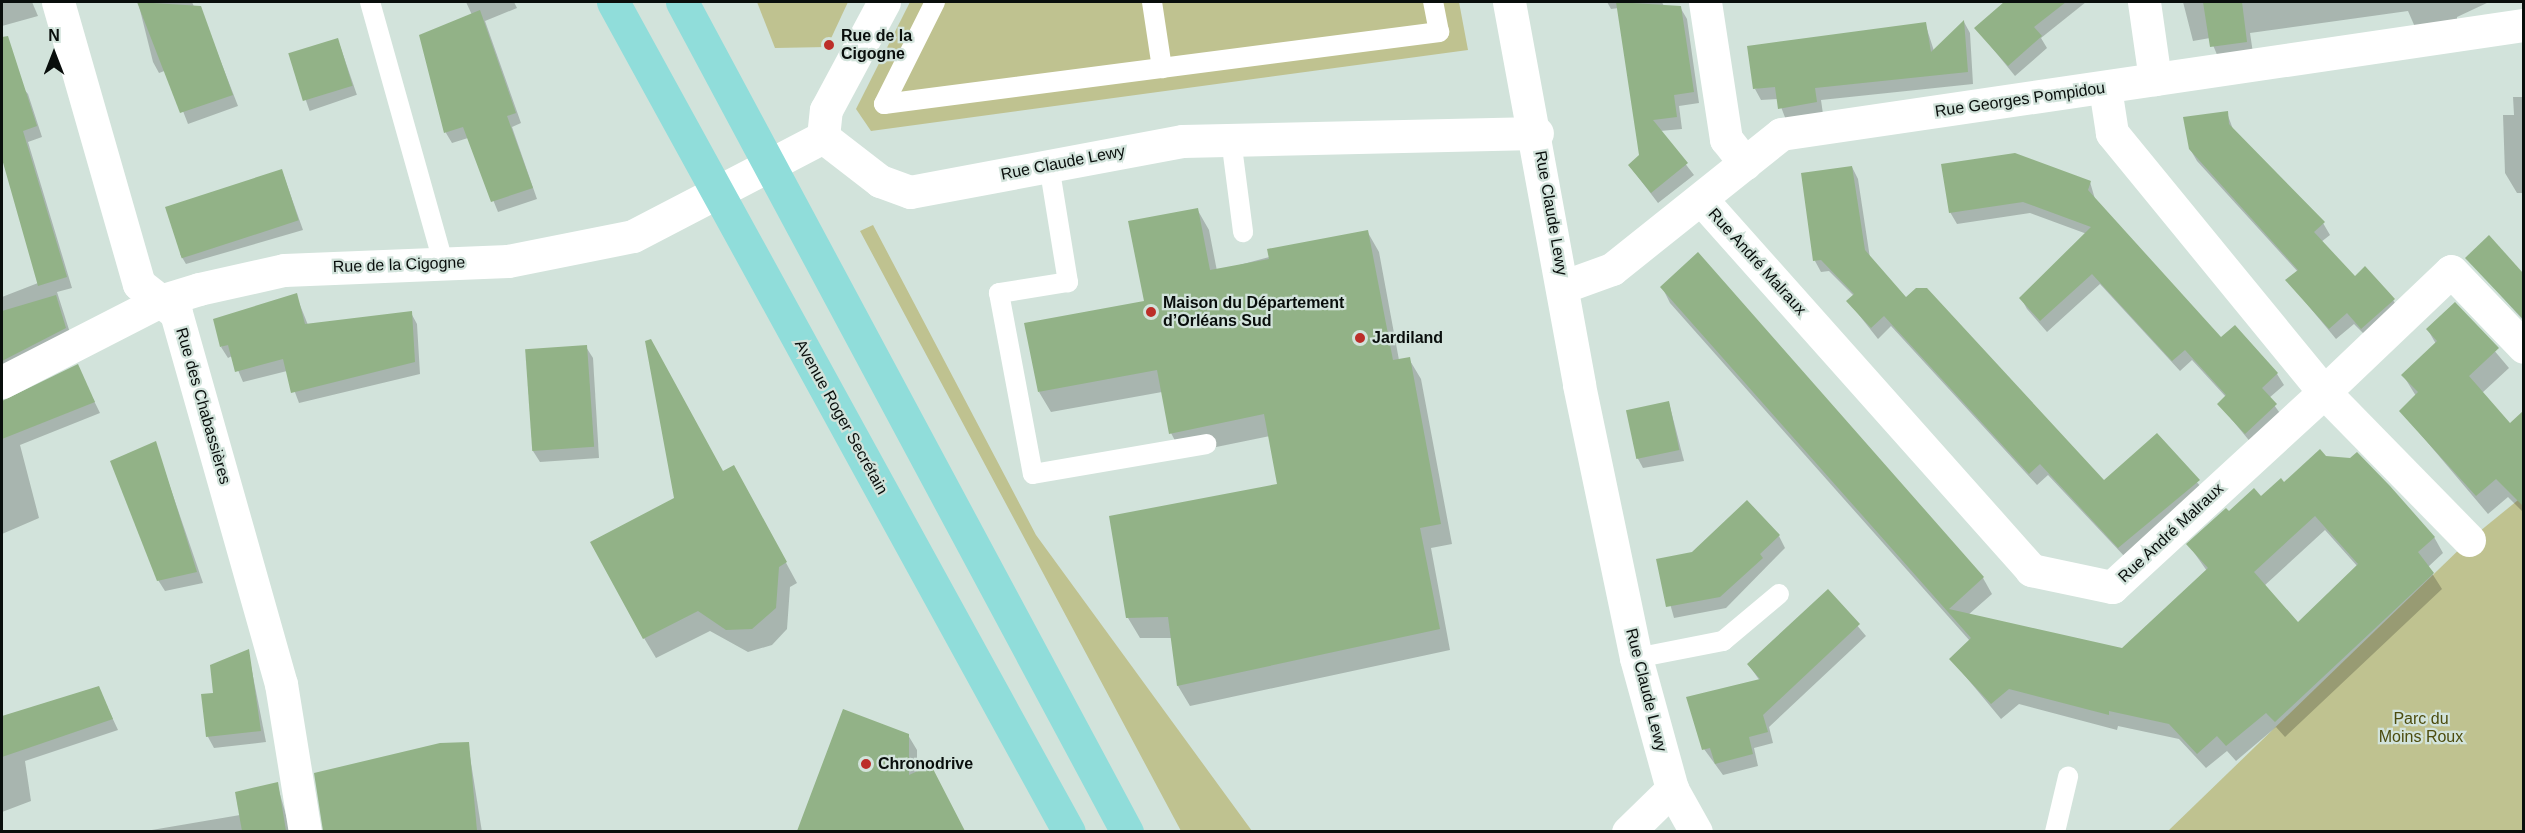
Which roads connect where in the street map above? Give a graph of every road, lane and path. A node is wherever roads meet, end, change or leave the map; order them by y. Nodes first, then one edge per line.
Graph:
1 (58, 2) edge
2 (370, 2) edge
3 (613, 2) edge
4 (682, 2) edge
5 (884, 2) edge
6 (935, 2) edge
7 (1152, 2) edge
8 (1433, 2) edge
9 (1509, 2) edge
10 (1705, 2) edge
11 (2144, 2) edge
12 (2523, 25) edge
13 (1162, 68) junction
14 (2155, 79) junction
15 (2105, 88) junction
16 (1537, 133) junction
17 (823, 137) junction
18 (1231, 140) junction
19 (1745, 163) junction
20 (768, 165) junction
21 (1049, 165) junction
22 (717, 191) junction
23 (1701, 199) junction
24 (1243, 232) dead end
25 (444, 262) junction
26 (1565, 286) junction
27 (160, 301) junction
28 (2523, 346) edge
29 (2, 382) edge
30 (2324, 392) junction
31 (1206, 444) dead end
32 (2469, 540) dead end
33 (1779, 594) dead end
34 (1636, 658) junction
35 (2068, 777) dead end
36 (1672, 789) junction
37 (305, 831) edge
38 (1069, 831) edge
39 (1127, 831) edge
40 (1628, 831) edge
41 (1696, 831) edge
42 (2055, 831) edge

1 - 27 street, Rue des Chabassières
2 - 25 lane
3 - 22 main road, Avenue Roger Secrétain
4 - 20 main road
5 - 17 street
6 - 13 lane
7 - 13 lane
8 - 13 lane
9 - 16 street
10 - 19 street
11 - 14 street
12 - 14 street, Rue Georges Pompidou
14 - 15 street, Rue Georges Pompidou
15 - 19 street, Rue Georges Pompidou
15 - 30 street
16 - 18 street, Rue Claude Lewy
16 - 26 street, Rue Claude Lewy
17 - 20 street, Rue de la Cigogne
17 - 21 street, Rue Claude Lewy
18 - 21 street, Rue Claude Lewy
18 - 24 lane
19 - 23 street, Rue Georges Pompidou
20 - 22 street, Rue de la Cigogne
20 - 39 main road
21 - 31 lane
22 - 25 street, Rue de la Cigogne
22 - 38 main road, Avenue Roger Secrétain
23 - 26 street, Rue Georges Pompidou
23 - 30 street, Rue André Malraux
25 - 27 street, Rue de la Cigogne
26 - 34 street, Rue Claude Lewy
27 - 29 street, Rue de la Cigogne
27 - 37 street, Rue des Chabassières
28 - 30 street
30 - 32 street
33 - 34 lane
34 - 36 street, Rue Claude Lewy
35 - 42 lane
36 - 40 street
36 - 41 street, Rue Claude Lewy

